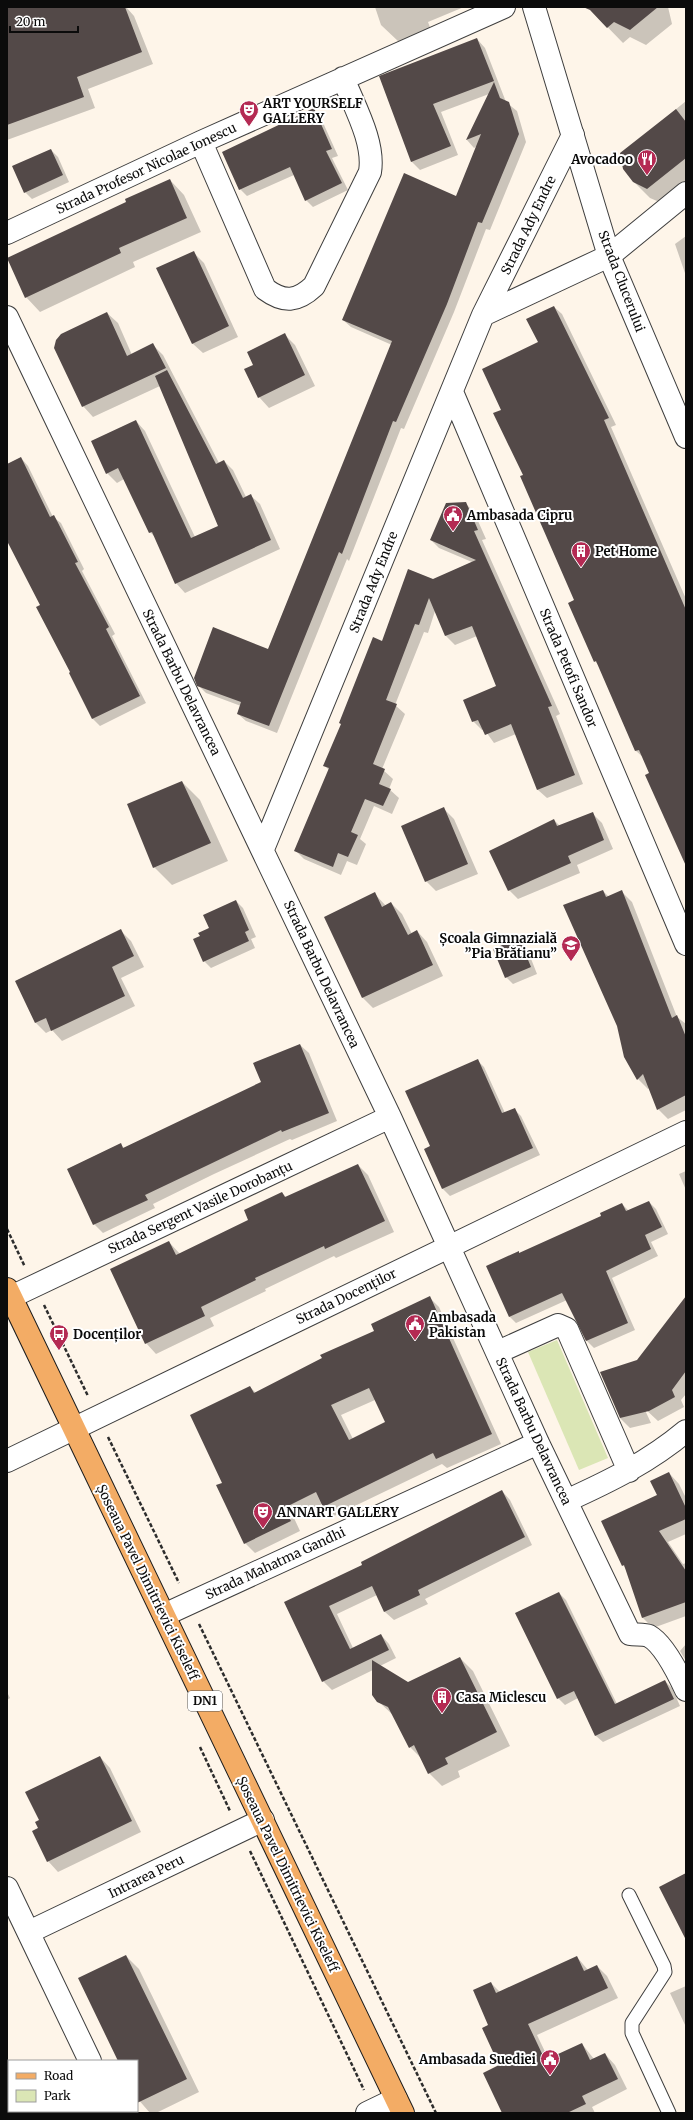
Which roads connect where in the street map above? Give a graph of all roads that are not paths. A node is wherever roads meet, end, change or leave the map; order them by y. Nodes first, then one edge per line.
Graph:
1 (504, 7) edge
2 (534, 7) edge
3 (343, 78) junction
4 (573, 135) junction
5 (201, 142) junction
6 (686, 192) edge
7 (7, 233) edge
8 (609, 256) junction
9 (484, 315) junction
10 (7, 317) edge
11 (452, 392) junction
12 (686, 437) edge
13 (263, 849) junction
14 (686, 944) edge
15 (390, 1117) junction
16 (686, 1132) edge
17 (449, 1246) junction
18 (9, 1293) edge
19 (498, 1352) junction
20 (74, 1428) junction
21 (686, 1431) edge
22 (538, 1443) junction
23 (7, 1460) edge
24 (629, 1471) junction
25 (566, 1501) junction
26 (164, 1614) junction
27 (686, 1690) edge
28 (263, 1820) junction
29 (7, 1888) edge
30 (629, 1895) dead end
31 (28, 1932) junction
32 (90, 2060) edge
33 (400, 2106) edge
34 (368, 2113) edge
35 (669, 2113) edge

1 - 3 street, Strada Profesor Nicolae Ionescu
2 - 4 street, Strada Clucerului
3 - 5 street, Strada Profesor Nicolae Ionescu
3 - 5 street
4 - 8 street, Strada Clucerului
4 - 9 street, Strada Ady Endre
5 - 7 street, Strada Profesor Nicolae Ionescu
6 - 8 street
8 - 9 street
8 - 12 street, Strada Clucerului
9 - 11 street, Strada Ady Endre
10 - 13 street, Strada Barbu Delavrancea
11 - 13 street, Strada Ady Endre
11 - 14 street, Strada Petofi Sandor
13 - 15 street, Strada Barbu Delavrancea
15 - 17 street, Strada Barbu Delavrancea
15 - 18 street, Strada Sergent Vasile Dorobanțu
16 - 17 street, Strada Docenților
17 - 19 street, Strada Barbu Delavrancea
17 - 20 street, Strada Docenților
18 - 20 main road, Șoseaua Pavel Dimitrievici Kiseleff / DN1
19 - 22 street, Strada Barbu Delavrancea
19 - 24 street
20 - 23 street, Strada Docenților
20 - 26 main road, Șoseaua Pavel Dimitrievici Kiseleff / DN1
21 - 24 street
22 - 25 street, Strada Barbu Delavrancea
22 - 26 street, Strada Mahatma Gandhi
24 - 25 street
25 - 27 street, Strada Barbu Delavrancea
26 - 28 main road, Șoseaua Pavel Dimitrievici Kiseleff / DN1
28 - 31 street, Intrarea Peru
28 - 33 main road, Șoseaua Pavel Dimitrievici Kiseleff / DN1
29 - 31 street
30 - 35 lane
31 - 32 street
33 - 34 street

